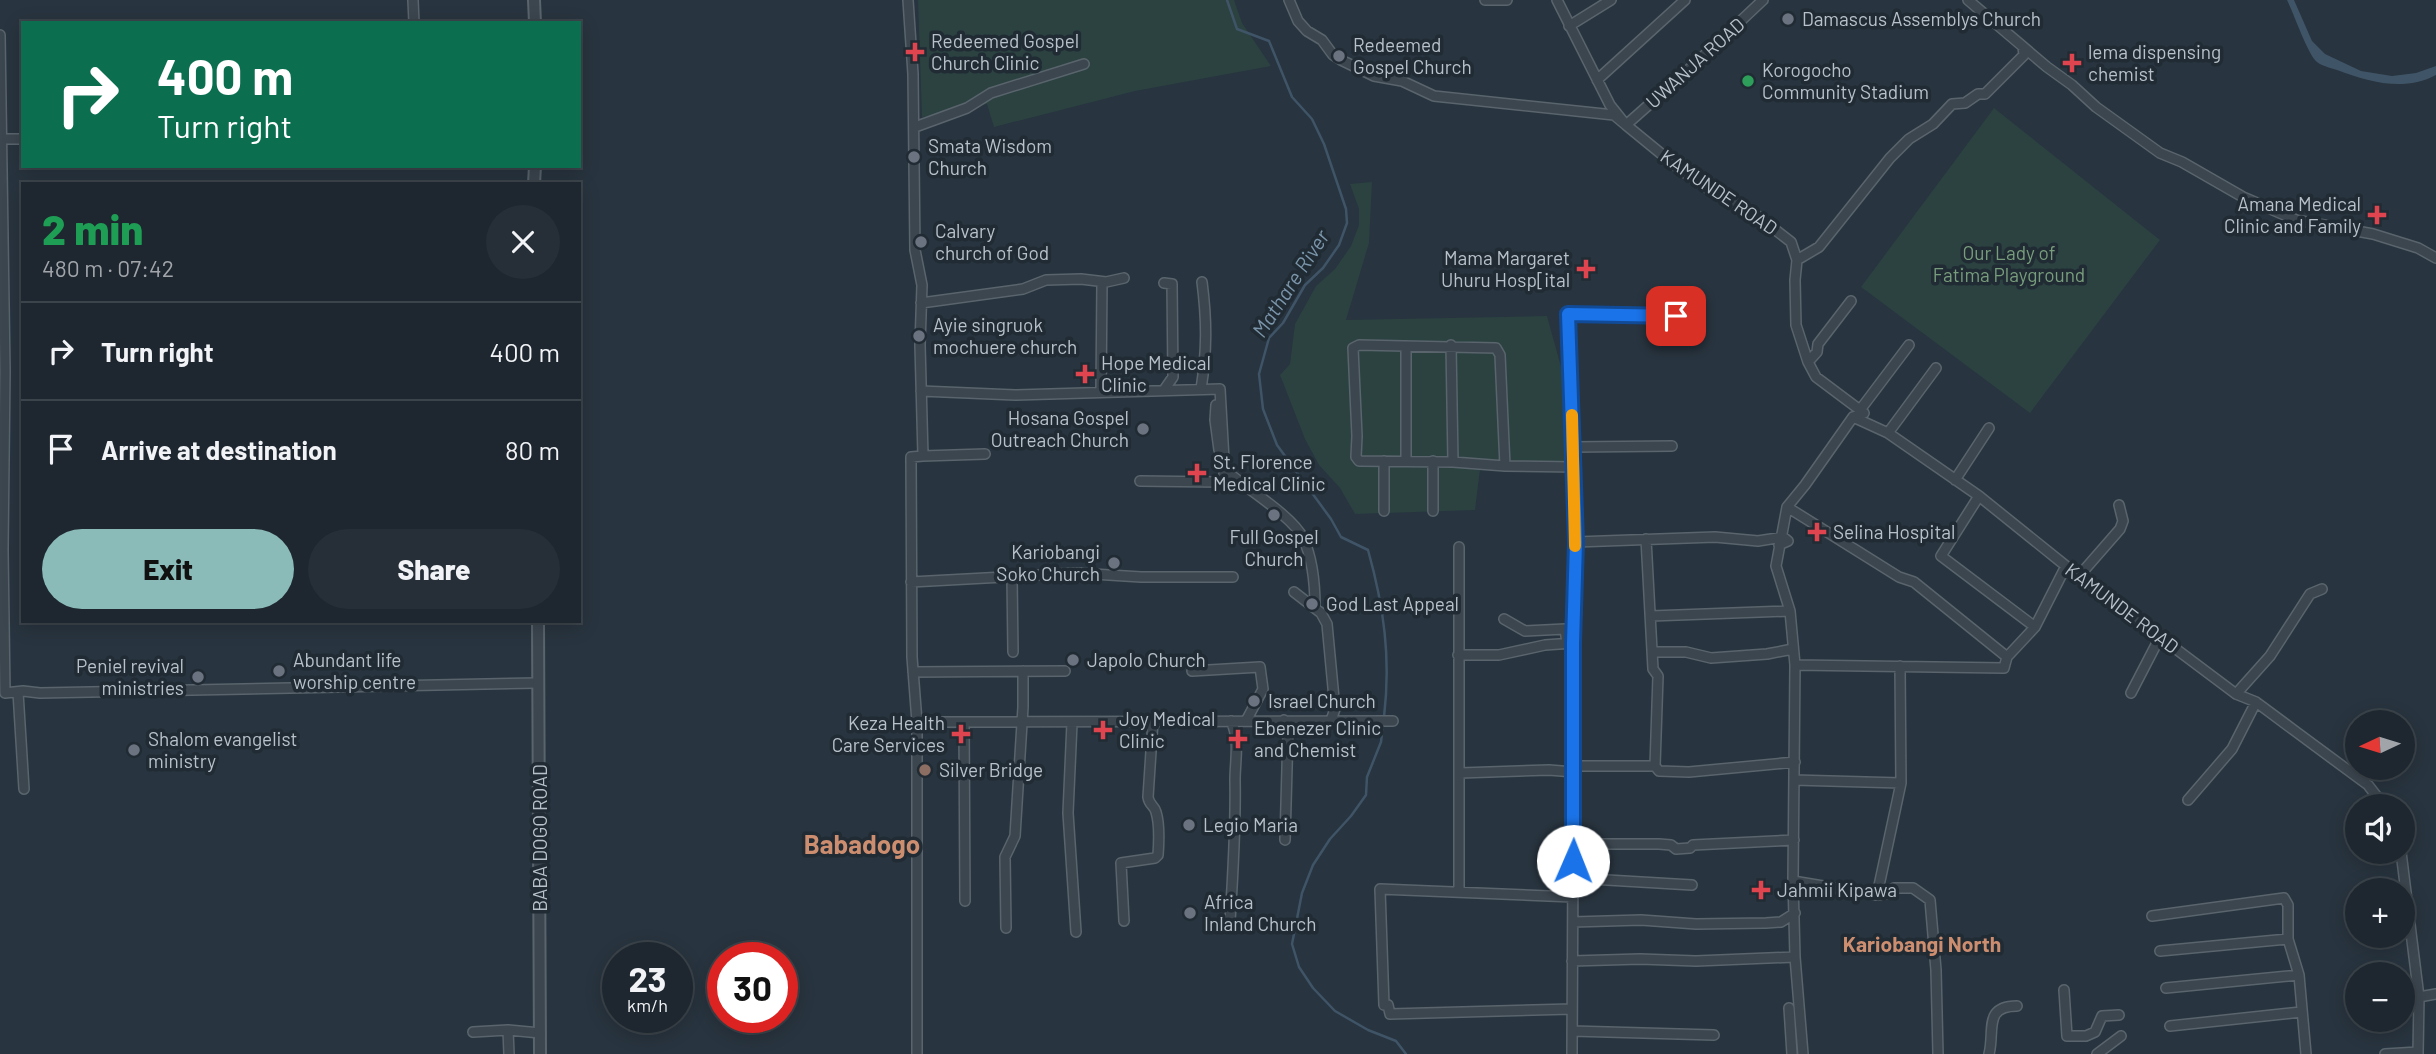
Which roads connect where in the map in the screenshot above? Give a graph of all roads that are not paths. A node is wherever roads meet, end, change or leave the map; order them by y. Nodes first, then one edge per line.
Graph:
1 (413, 0) edge
2 (534, 0) edge
3 (908, 0) edge
4 (1289, 0) edge
5 (1485, 0) edge
6 (1507, 0) edge
7 (1557, 0) edge
8 (1611, 0) edge
9 (1685, 0) edge
10 (1763, 0) edge
11 (1968, 0) edge
12 (414, 21) edge
13 (535, 21) edge
14 (1569, 26) junction
15 (0, 35) edge
16 (2023, 47) junction
17 (1084, 64) dead end
18 (1597, 80) junction
19 (1626, 125) junction
20 (915, 127) junction
21 (3, 139) junction
22 (21, 139) edge
23 (2436, 258) edge
24 (1797, 260) junction
25 (1124, 278) dead end
26 (1102, 282) junction
27 (1202, 282) dead end
28 (1164, 283) dead end
29 (1851, 300) dead end
30 (921, 303) junction
31 (1684, 317) dead end
32 (1451, 345) junction
33 (1909, 345) dead end
34 (1406, 347) junction
35 (1808, 362) junction
36 (1936, 368) dead end
37 (1201, 389) junction
38 (1164, 390) junction
39 (920, 391) junction
40 (1101, 392) junction
41 (1216, 403) dead end
42 (1860, 410) junction
43 (1853, 417) junction
44 (1989, 428) dead end
45 (1888, 433) junction
46 (1672, 446) dead end
47 (1574, 447) junction
48 (985, 454) dead end
49 (923, 457) junction
50 (1384, 461) junction
51 (1406, 461) junction
52 (1433, 461) junction
53 (1453, 461) junction
54 (1504, 466) junction
55 (1575, 467) junction
56 (1228, 475) junction
57 (1955, 480) junction
58 (1140, 481) dead end
59 (1979, 496) junction
60 (2119, 505) dead end
61 (1787, 507) junction
62 (1384, 511) dead end
63 (1433, 512) dead end
64 (1646, 539) junction
65 (1576, 542) junction
66 (1779, 545) junction
67 (1459, 547) dead end
68 (1, 550) edge
69 (2066, 566) junction
70 (2079, 576) junction
71 (1012, 577) junction
72 (1233, 577) dead end
73 (911, 582) junction
74 (2322, 589) dead end
75 (1294, 592) dead end
76 (1315, 607) dead end
77 (1790, 611) junction
78 (1651, 616) junction
79 (1504, 619) dead end
80 (538, 623) edge
81 (2035, 627) junction
82 (2160, 638) junction
83 (1570, 643) junction
84 (1793, 649) junction
85 (1013, 652) dead end
86 (1652, 652) junction
87 (1458, 655) junction
88 (2007, 657) junction
89 (1795, 665) junction
90 (1900, 666) junction
91 (3, 668) edge
92 (1023, 671) junction
93 (1065, 671) dead end
94 (1192, 671) dead end
95 (913, 673) junction
96 (538, 683) junction
97 (18, 692) junction
98 (3, 693) edge
99 (2131, 693) dead end
100 (2236, 694) junction
101 (2256, 702) junction
102 (1284, 720) junction
103 (1153, 721) junction
104 (1231, 721) junction
105 (1246, 721) junction
106 (1392, 721) dead end
107 (917, 722) junction
108 (964, 722) junction
109 (1021, 723) junction
110 (1072, 723) junction
111 (1330, 723) junction
112 (1795, 762) junction
113 (1655, 766) junction
114 (1574, 769) junction
115 (1460, 774) junction
116 (1794, 780) junction
117 (1901, 783) junction
118 (24, 789) dead end
119 (2375, 794) edge
120 (2188, 800) dead end
121 (1284, 840) dead end
122 (1794, 840) junction
123 (1573, 844) junction
124 (2402, 864) edge
125 (1573, 878) junction
126 (1793, 881) junction
127 (1692, 885) dead end
128 (1459, 892) junction
129 (1877, 895) junction
130 (1573, 897) junction
131 (965, 901) dead end
132 (1795, 913) junction
133 (2152, 916) dead end
134 (1124, 921) dead end
135 (1230, 921) dead end
136 (1573, 922) junction
137 (1006, 928) dead end
138 (1076, 932) dead end
139 (2288, 939) junction
140 (2160, 951) dead end
141 (1795, 957) junction
142 (1572, 961) junction
143 (2299, 975) junction
144 (2166, 988) dead end
145 (2063, 990) dead end
146 (2436, 994) edge
147 (2419, 997) junction
148 (2017, 1006) dead end
149 (1789, 1008) dead end
150 (1572, 1009) junction
151 (2301, 1012) junction
152 (2119, 1015) dead end
153 (2170, 1026) dead end
154 (508, 1030) junction
155 (1572, 1031) junction
156 (472, 1032) dead end
157 (540, 1033) junction
158 (1714, 1035) dead end
159 (2121, 1036) dead end
160 (2418, 1053) edge
161 (509, 1054) edge
162 (540, 1054) edge
163 (917, 1054) edge
164 (1572, 1054) edge
165 (1792, 1054) edge
166 (1804, 1054) edge
167 (1938, 1054) edge
168 (1989, 1054) edge
169 (2097, 1054) edge
170 (2306, 1054) edge
171 (2385, 1054) edge

1 - 12 street
2 - 13 street
3 - 20 street
4 - 19 street
5 - 6 street
7 - 14 street, KAMUNDE ROAD
8 - 14 street
9 - 18 street
10 - 19 street, UWANJA ROAD
11 - 16 street
14 - 18 street, KAMUNDE ROAD
15 - 21 street
16 - 23 street
16 - 24 street
17 - 20 street
18 - 19 street, KAMUNDE ROAD
19 - 24 street, KAMUNDE ROAD
20 - 30 street
21 - 22 street
21 - 68 street
24 - 35 street
25 - 26 street
26 - 30 street
26 - 40 street
27 - 37 street
28 - 38 street
29 - 35 street
30 - 39 street
31 - 47 street
32 - 34 street
32 - 53 street
32 - 54 street
33 - 42 street
34 - 50 street
34 - 51 street
35 - 42 street
36 - 45 street
37 - 38 street
37 - 56 street
38 - 40 street
39 - 40 street
39 - 49 street
41 - 56 street
42 - 43 street
43 - 45 street, KAMUNDE ROAD
43 - 61 street
44 - 57 street
45 - 57 street, KAMUNDE ROAD
46 - 47 street
47 - 55 street
48 - 49 street
49 - 73 street
50 - 51 street
50 - 62 street
51 - 52 street
52 - 53 street
52 - 63 street
53 - 54 street
54 - 55 street
55 - 65 street
56 - 58 street
56 - 76 street
57 - 59 street, KAMUNDE ROAD
59 - 69 street, KAMUNDE ROAD
59 - 81 street
60 - 70 street
61 - 66 street
61 - 88 street
64 - 65 street
64 - 66 street
64 - 78 street
65 - 83 street
66 - 77 street
67 - 87 street
68 - 91 street
69 - 70 street, KAMUNDE ROAD
69 - 81 street
70 - 82 street, KAMUNDE ROAD
71 - 72 street
71 - 73 street
71 - 85 street
73 - 95 street
74 - 100 street
75 - 111 street
77 - 78 street
77 - 84 street
78 - 86 street
79 - 83 street
80 - 96 street, BABA DOGO ROAD
81 - 88 street
82 - 99 street
82 - 100 street, KAMUNDE ROAD
83 - 87 street
83 - 114 street
84 - 86 street
84 - 89 street
86 - 113 street
87 - 115 street
88 - 90 street
89 - 90 street
89 - 112 street
90 - 117 street
91 - 98 street
92 - 93 street
92 - 95 street
92 - 109 street
94 - 105 street
95 - 107 street
96 - 97 street
96 - 157 street, BABA DOGO ROAD
97 - 98 street
97 - 118 street
100 - 101 street, KAMUNDE ROAD
101 - 119 street, KAMUNDE ROAD
101 - 120 street
102 - 105 street
102 - 111 street
102 - 121 street
103 - 104 street
103 - 110 street
103 - 134 street
104 - 105 street
104 - 135 street
106 - 111 street
107 - 108 street
107 - 163 street
108 - 109 street
108 - 131 street
109 - 110 street
109 - 137 street
110 - 138 street
112 - 113 street
112 - 116 street
113 - 114 street
114 - 115 street
114 - 123 street
115 - 128 street
116 - 117 street
116 - 122 street
117 - 129 street
122 - 123 street
122 - 126 street
123 - 125 street
124 - 147 street
125 - 127 street
125 - 130 street
126 - 129 street
126 - 132 street
128 - 130 street
128 - 150 street
129 - 167 street
130 - 136 street
132 - 136 street
132 - 141 street
133 - 139 street
136 - 142 street
139 - 140 street
139 - 143 street
141 - 142 street
141 - 166 street
142 - 150 street
143 - 144 street
143 - 151 street
145 - 152 street
146 - 147 street
147 - 160 street
148 - 168 street
149 - 165 street
150 - 155 street
151 - 153 street
151 - 170 street
154 - 156 street
154 - 157 street
154 - 161 street
155 - 158 street
155 - 164 street
157 - 162 street, BABA DOGO ROAD
159 - 169 street
160 - 171 street

